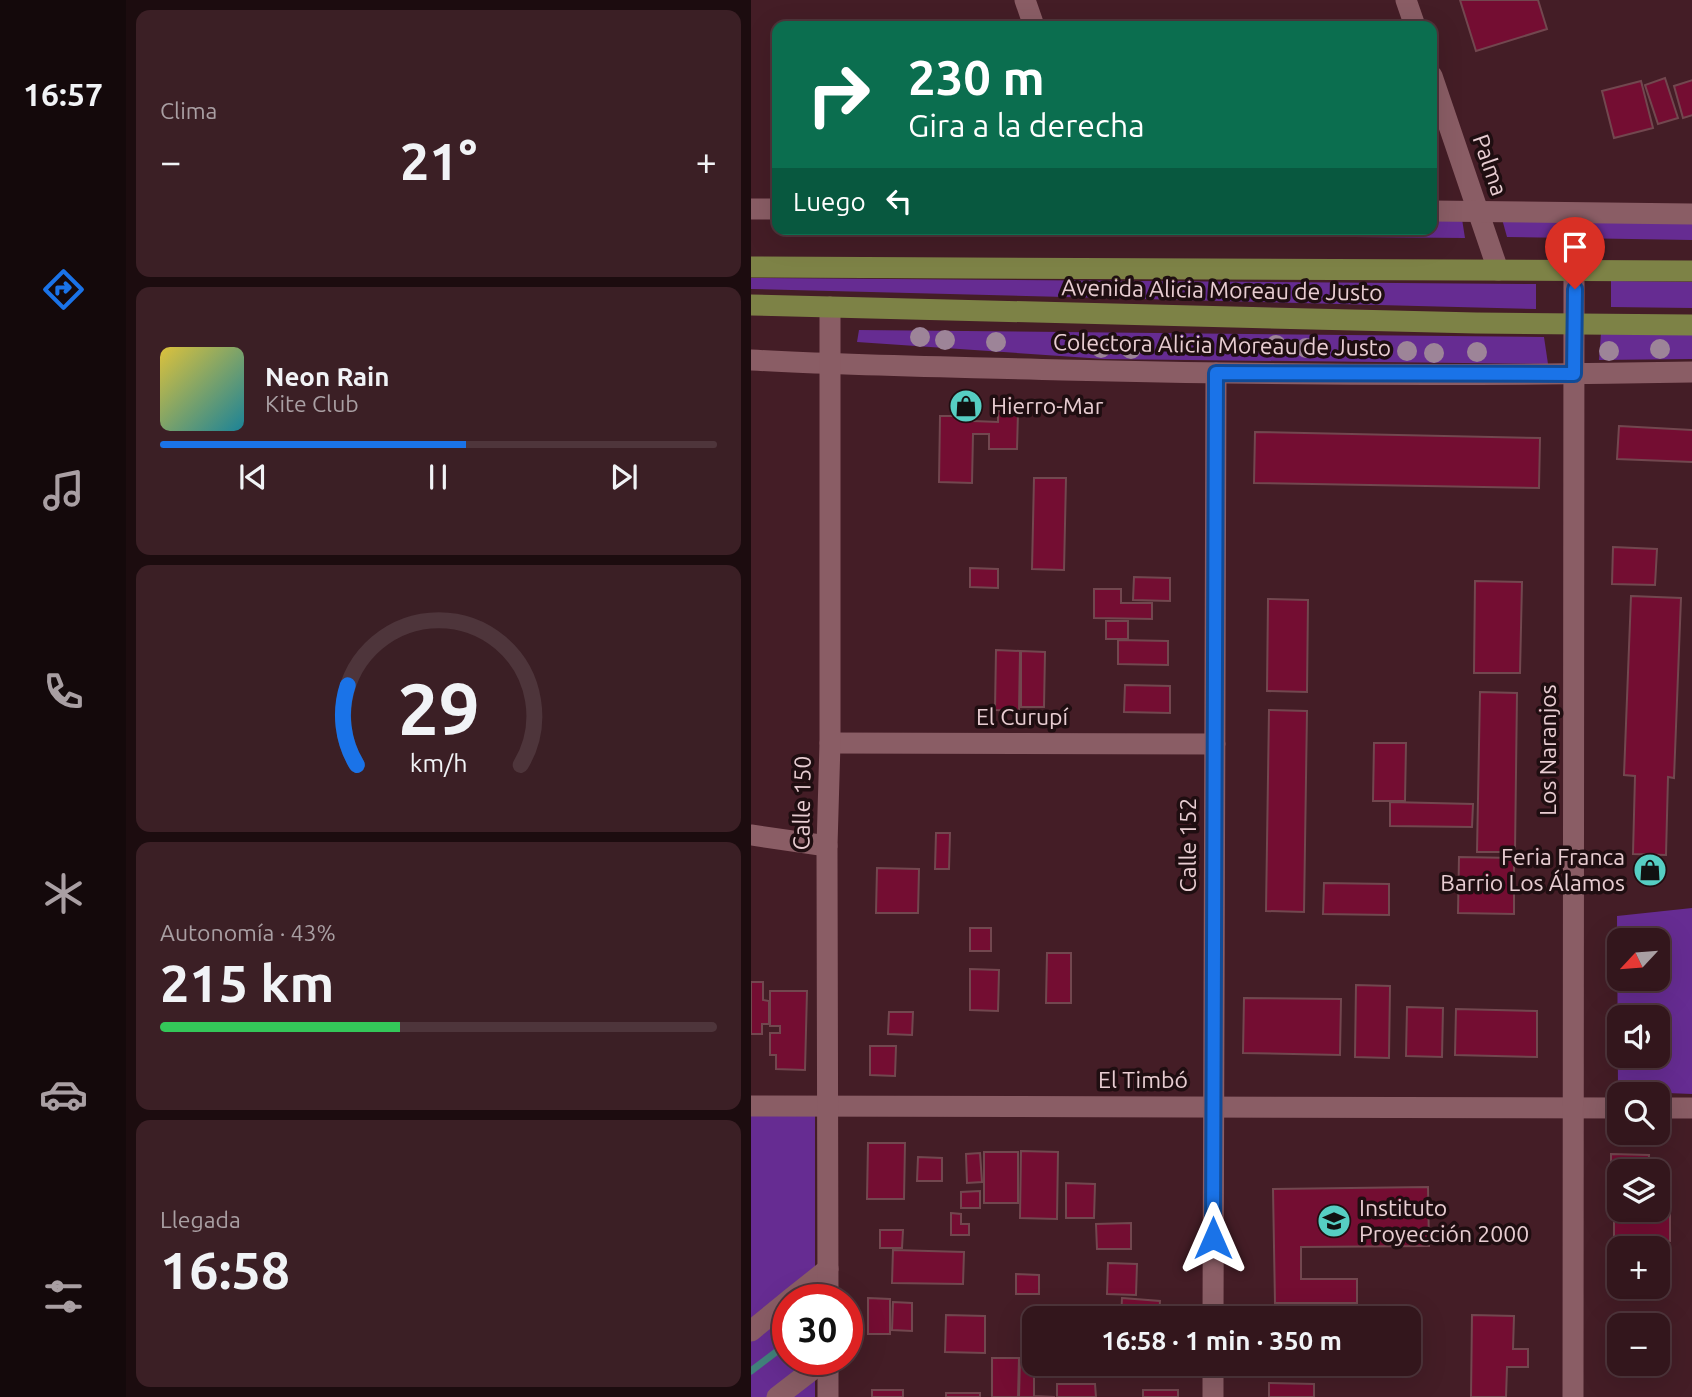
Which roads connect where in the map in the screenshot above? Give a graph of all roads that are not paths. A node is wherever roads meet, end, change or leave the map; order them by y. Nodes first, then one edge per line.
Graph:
1 (1025, 0) edge
2 (1406, 0) edge
3 (1032, 21) edge
4 (1413, 21) edge
5 (1437, 91) edge
6 (751, 209) edge
7 (772, 209) edge
8 (1437, 211) edge
9 (1478, 212) junction
10 (1692, 214) edge
11 (751, 267) edge
12 (1498, 270) junction
13 (1574, 270) junction
14 (1692, 271) edge
15 (751, 305) edge
16 (830, 307) junction
17 (1575, 324) junction
18 (1692, 325) edge
19 (751, 360) edge
20 (830, 365) junction
21 (1692, 372) edge
22 (1216, 373) junction
23 (1574, 374) junction
24 (830, 743) junction
25 (1215, 744) junction
26 (751, 835) edge
27 (827, 846) junction
28 (751, 1106) edge
29 (1213, 1106) junction
30 (827, 1107) junction
31 (1574, 1108) junction
32 (1607, 1108) edge
33 (1670, 1108) edge
34 (1692, 1108) edge
35 (828, 1269) junction
36 (809, 1284) edge
37 (828, 1284) edge
38 (1213, 1306) edge
39 (772, 1314) edge
40 (751, 1331) edge
41 (806, 1375) edge
42 (827, 1375) edge
43 (1213, 1376) edge
44 (777, 1397) edge
45 (828, 1397) edge
46 (1213, 1397) edge
47 (1573, 1397) edge

1 - 3 street
2 - 4 street
5 - 9 street, Palma
6 - 7 street
8 - 9 street
9 - 10 street
9 - 12 street, Palma
11 - 12 main road, Avenida Alicia Moreau de Justo
12 - 13 main road, Avenida Alicia Moreau de Justo
13 - 14 main road, Avenida Alicia Moreau de Justo
13 - 17 street, Los Naranjos
15 - 16 main road, Avenida Alicia Moreau de Justo
16 - 17 main road, Avenida Alicia Moreau de Justo
16 - 20 street, Calle 150
17 - 18 main road, Avenida Alicia Moreau de Justo
17 - 23 street, Los Naranjos
19 - 20 street, Colectora Alicia Moreau de Justo
20 - 22 street, Colectora Alicia Moreau de Justo
20 - 24 street, Calle 150
21 - 23 street, Colectora Alicia Moreau de Justo
22 - 23 street, Colectora Alicia Moreau de Justo
22 - 25 street, Calle 152
23 - 31 street, Los Naranjos
24 - 25 street, El Curupí
24 - 27 street, Calle 150
25 - 29 street, Calle 152
26 - 27 street
27 - 30 street, Calle 150
28 - 30 street, El Timbó
29 - 30 street, El Timbó
29 - 31 street, El Timbó
29 - 38 street, Calle 152
30 - 35 street, Calle 150
31 - 32 street, El Timbó
31 - 47 street, Los Naranjos
33 - 34 street
35 - 36 street
35 - 37 street, Calle 150
39 - 40 street
41 - 44 street
42 - 45 street
43 - 46 street

